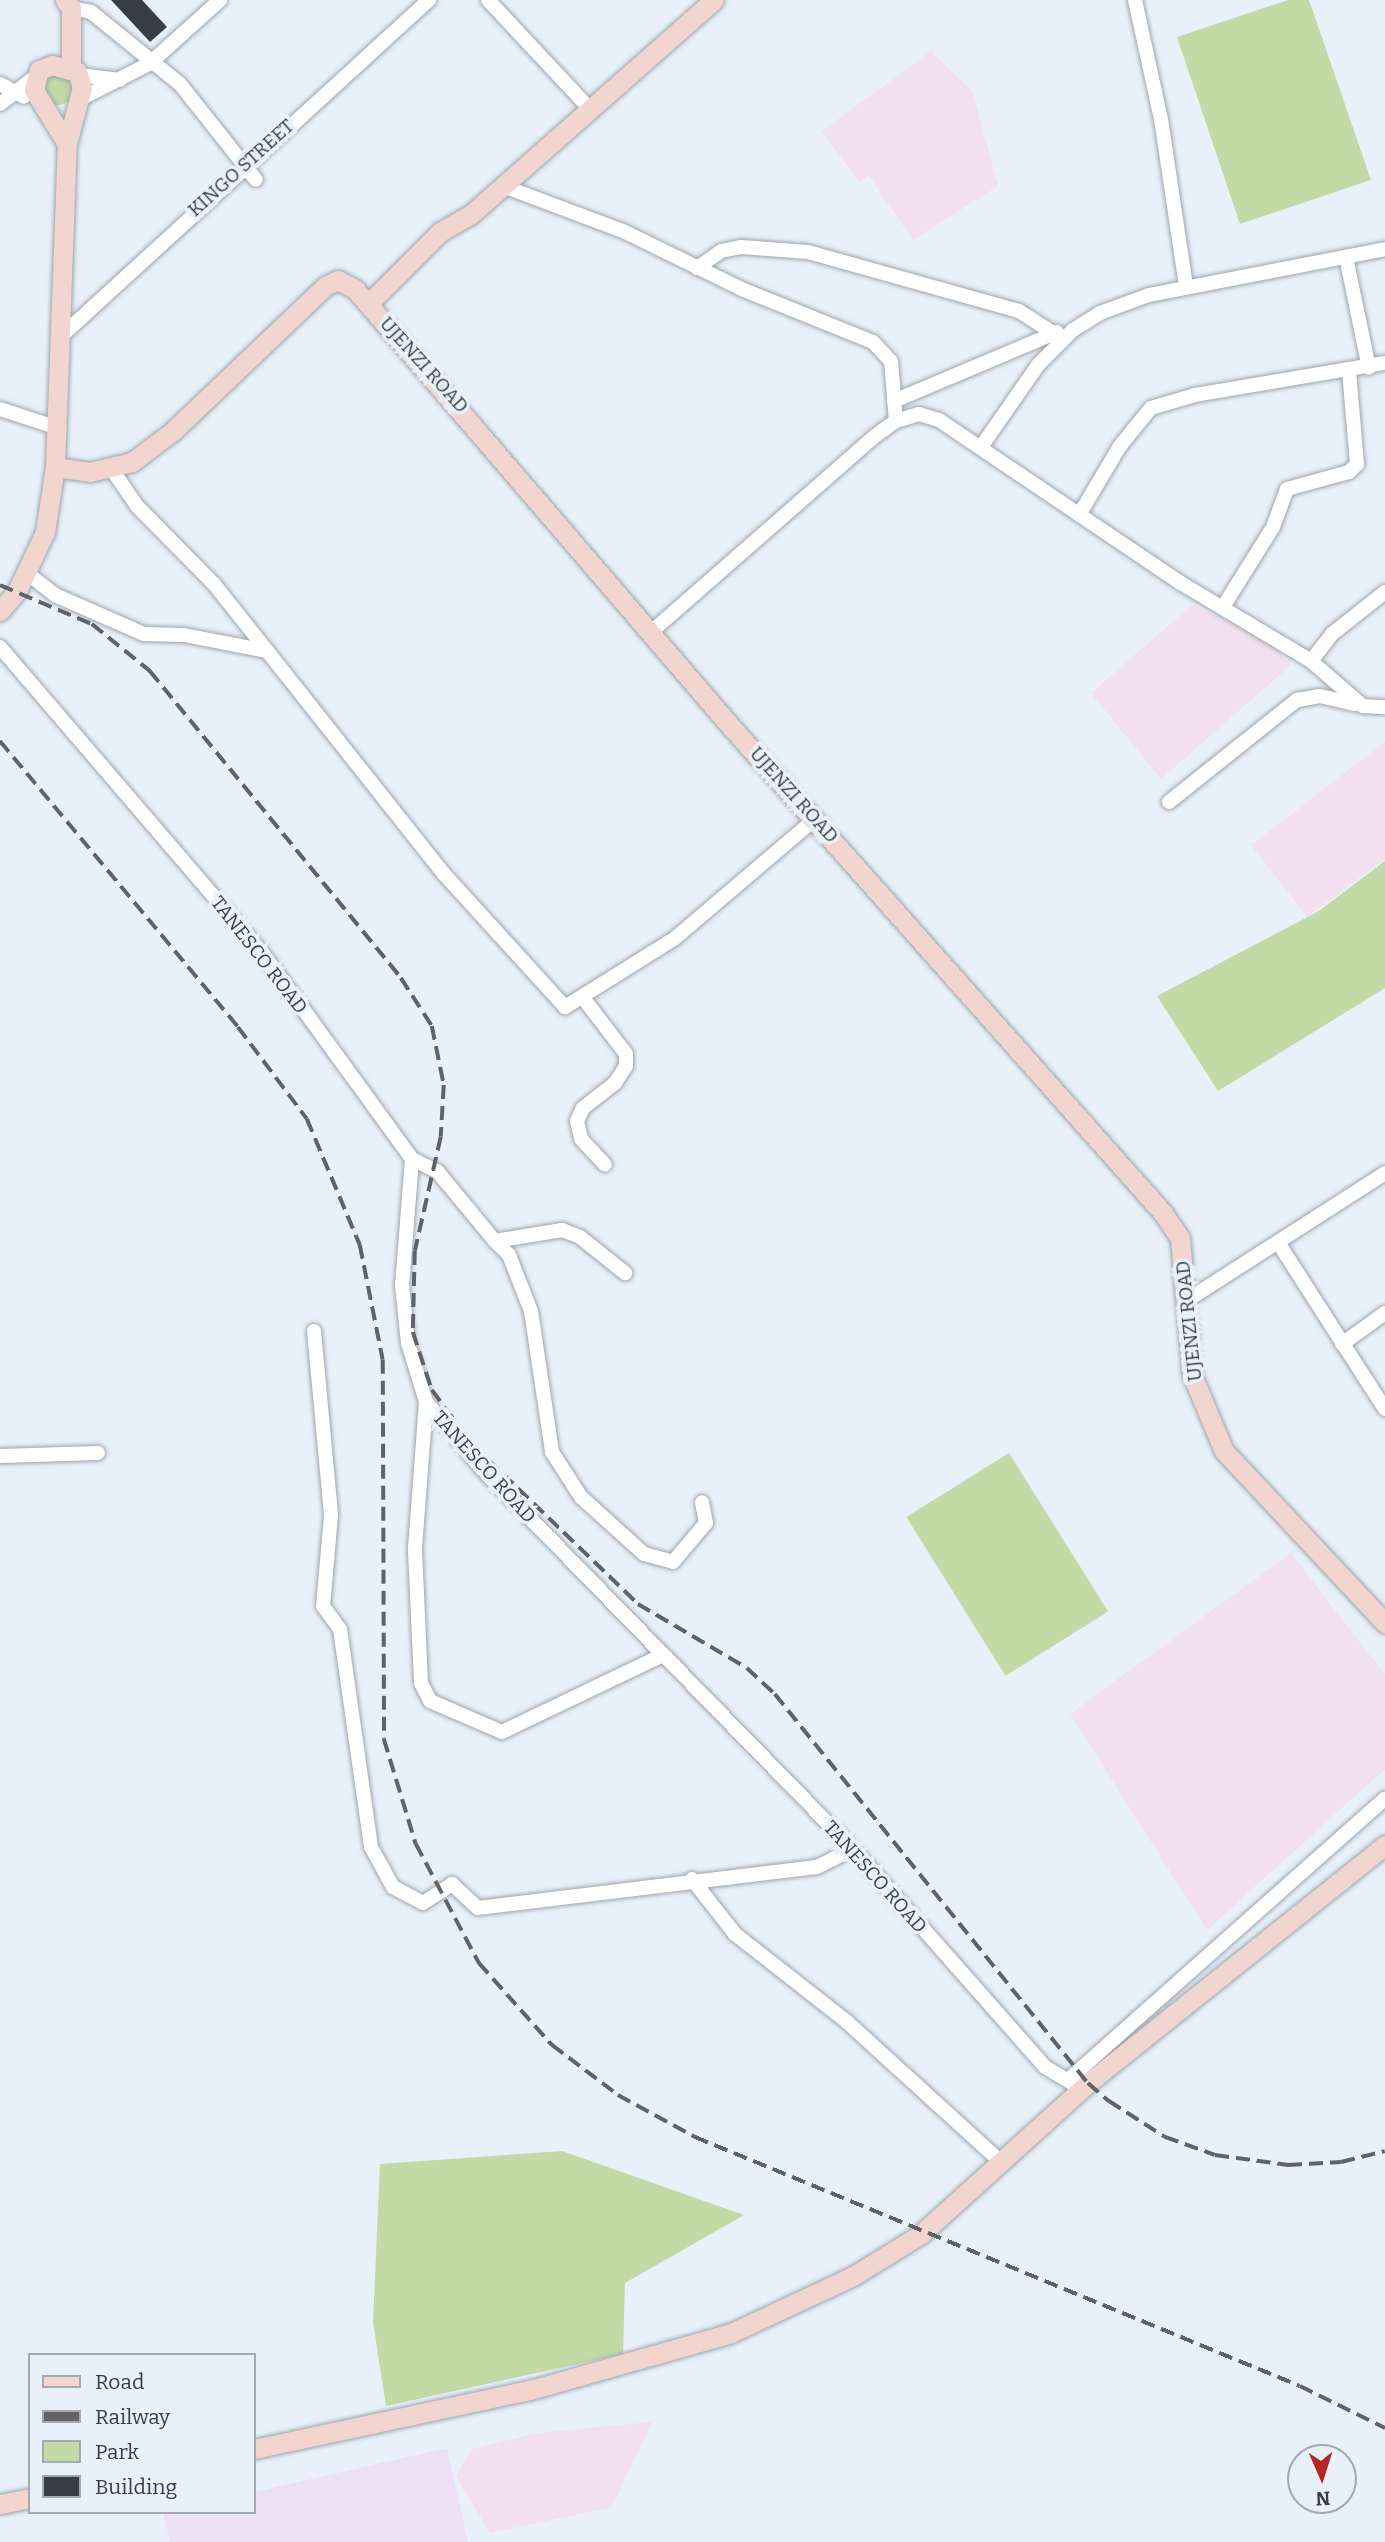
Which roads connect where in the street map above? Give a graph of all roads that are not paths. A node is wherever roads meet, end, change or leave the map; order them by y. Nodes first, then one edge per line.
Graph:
1 (220, 0) edge
2 (429, 0) edge
3 (488, 0) edge
4 (714, 0) edge
5 (1135, 0) edge
6 (68, 4) edge
7 (72, 31) junction
8 (149, 64) junction
9 (75, 71) junction
10 (37, 73) junction
11 (125, 80) junction
12 (0, 84) edge
13 (32, 101) junction
14 (77, 102) junction
15 (0, 104) edge
16 (589, 107) junction
17 (67, 144) junction
18 (243, 167) junction
19 (256, 180) dead end
20 (503, 186) junction
21 (1385, 249) edge
22 (1346, 257) junction
23 (697, 268) junction
24 (1186, 287) junction
25 (368, 304) junction
26 (1073, 330) junction
27 (1053, 333) junction
28 (57, 341) junction
29 (1385, 363) edge
30 (1368, 368) junction
31 (1349, 371) junction
32 (894, 401) junction
33 (0, 409) edge
34 (896, 421) junction
35 (55, 427) junction
36 (981, 447) junction
37 (55, 467) junction
38 (113, 471) junction
39 (1079, 515) junction
40 (27, 573) junction
41 (1385, 592) edge
42 (1223, 607) junction
43 (0, 611) edge
44 (650, 633) junction
45 (0, 647) edge
46 (267, 651) junction
47 (1311, 661) junction
48 (1363, 706) junction
49 (1385, 707) edge
50 (1169, 802) dead end
51 (816, 818) junction
52 (584, 999) junction
53 (412, 1159) junction
54 (605, 1165) dead end
55 (1385, 1174) edge
56 (495, 1241) junction
57 (1279, 1244) junction
58 (625, 1273) dead end
59 (1189, 1299) junction
60 (1385, 1313) edge
61 (314, 1331) dead end
62 (1342, 1344) junction
63 (426, 1402) junction
64 (1385, 1409) edge
65 (99, 1453) dead end
66 (0, 1456) edge
67 (702, 1502) dead end
68 (1385, 1623) edge
69 (663, 1655) junction
70 (1385, 1799) edge
71 (1385, 1845) edge
72 (853, 1849) junction
73 (692, 1879) junction
74 (1075, 2085) junction
75 (1002, 2164) junction
76 (256, 2449) edge
77 (28, 2498) edge
78 (0, 2504) edge

1 - 8 street
2 - 18 street, KINGO STREET
3 - 16 street
4 - 16 street
5 - 24 street
6 - 7 street
6 - 8 street
7 - 9 street
7 - 10 street
8 - 11 street
8 - 18 street
9 - 10 street
9 - 11 street
9 - 14 street
10 - 13 street
11 - 14 street
12 - 13 street
13 - 14 street
13 - 15 street
13 - 17 street
14 - 17 street
16 - 20 street
17 - 28 street
18 - 19 street
18 - 28 street, KINGO STREET
20 - 23 street
20 - 25 street
21 - 22 street
22 - 24 street
22 - 30 street
23 - 27 street
23 - 32 street
24 - 26 street
25 - 38 street, UJENZI ROAD
25 - 44 street, UJENZI ROAD
26 - 27 street
26 - 36 street
27 - 32 street
28 - 35 street
29 - 30 street
30 - 31 street
31 - 39 street
31 - 42 street
32 - 34 street
33 - 35 street
34 - 36 street
34 - 44 street
35 - 37 street
36 - 39 street
37 - 38 street
37 - 40 street
38 - 46 street
39 - 42 street
40 - 43 street
40 - 46 street
41 - 47 street
42 - 47 street
44 - 51 street, UJENZI ROAD
45 - 53 street, TANESCO ROAD
46 - 52 street
47 - 48 street
48 - 49 street
48 - 50 street
51 - 52 street
51 - 59 street, UJENZI ROAD
52 - 54 street
53 - 56 street
53 - 63 street, TANESCO ROAD
55 - 57 street
56 - 58 street
56 - 67 street
57 - 59 street
57 - 62 street
59 - 68 street, UJENZI ROAD
60 - 62 street
61 - 73 street
62 - 64 street
63 - 69 street, TANESCO ROAD
63 - 69 street
65 - 66 street
69 - 72 street, TANESCO ROAD
70 - 74 street
71 - 74 street
72 - 73 street
72 - 74 street, TANESCO ROAD
73 - 75 street
74 - 75 street
75 - 76 street
77 - 78 street

